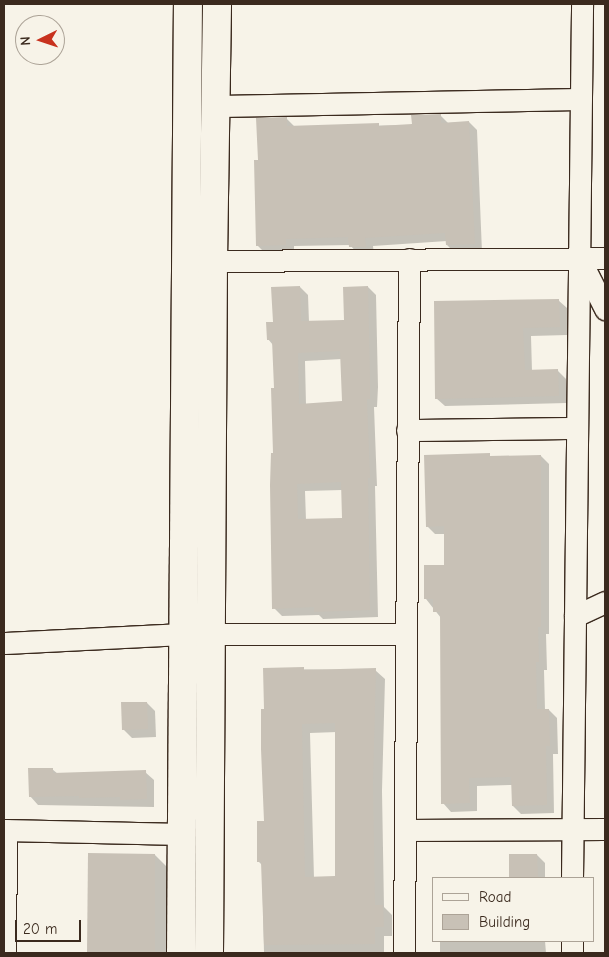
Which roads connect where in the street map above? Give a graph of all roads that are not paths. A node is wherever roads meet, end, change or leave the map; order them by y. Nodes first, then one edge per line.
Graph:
1 (188, 4) edge
2 (217, 4) edge
3 (582, 4) edge
4 (581, 99) junction
5 (217, 106) junction
6 (579, 258) junction
7 (605, 258) edge
8 (409, 259) junction
9 (213, 261) junction
10 (605, 309) edge
11 (577, 428) junction
12 (408, 430) junction
13 (605, 602) edge
14 (575, 616) junction
15 (183, 634) junction
16 (212, 634) junction
17 (406, 634) junction
18 (5, 644) edge
19 (573, 829) junction
20 (5, 830) edge
21 (405, 830) junction
22 (605, 830) edge
23 (182, 834) junction
24 (572, 877) edge
25 (5, 953) edge
26 (181, 953) edge
27 (209, 953) edge
28 (404, 953) edge

1 - 15 street
2 - 5 street
3 - 4 street
4 - 5 street
4 - 6 street
5 - 9 street
6 - 7 street
6 - 8 street
6 - 10 street
6 - 11 street
8 - 9 street
8 - 12 street
9 - 16 street
11 - 12 street
11 - 14 street
12 - 17 street
13 - 14 street
14 - 19 street
15 - 16 street
15 - 18 street
15 - 23 street
16 - 17 street
16 - 27 street
17 - 21 street
19 - 21 street
19 - 22 street
19 - 24 street
20 - 23 street
20 - 25 street
21 - 28 street
23 - 26 street

